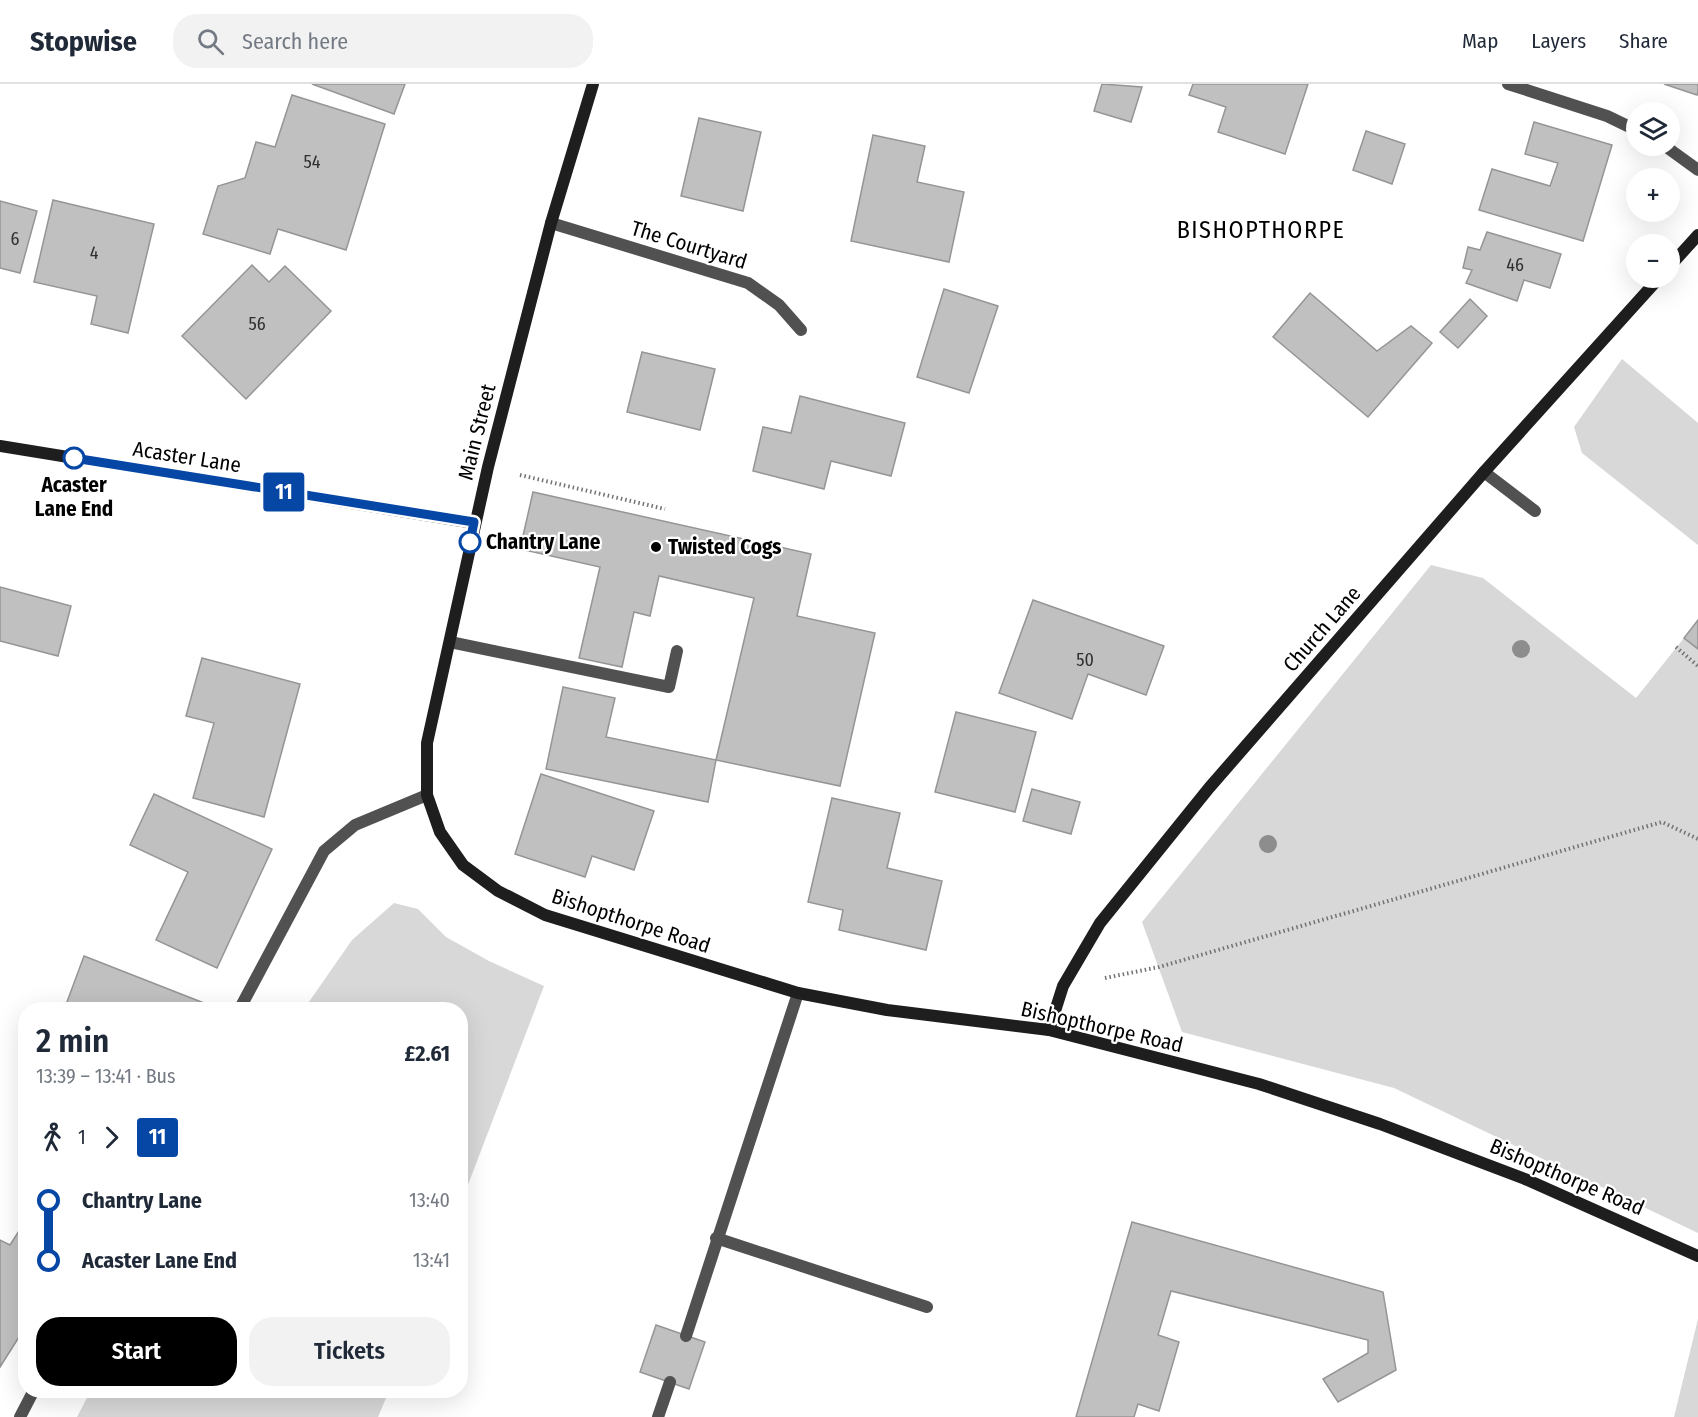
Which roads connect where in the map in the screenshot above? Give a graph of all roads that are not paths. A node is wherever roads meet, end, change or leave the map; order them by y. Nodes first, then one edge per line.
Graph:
1 (593, 84) edge
2 (1508, 84) edge
3 (1626, 125) edge
4 (1679, 156) edge
5 (1698, 170) edge
6 (552, 223) junction
7 (1698, 235) edge
8 (1680, 255) edge
9 (1650, 288) edge
10 (801, 330) dead end
11 (0, 446) edge
12 (1484, 471) junction
13 (1535, 511) dead end
14 (474, 522) junction
15 (450, 642) junction
16 (677, 651) dead end
17 (427, 795) junction
18 (798, 993) junction
19 (243, 1002) edge
20 (1049, 1030) junction
21 (716, 1238) junction
22 (1698, 1256) edge
23 (927, 1307) dead end
24 (686, 1336) dead end
25 (670, 1382) dead end
26 (30, 1398) edge
27 (20, 1417) edge
28 (658, 1417) edge

1 - 6 street, Main Street
2 - 3 street
4 - 5 street
6 - 10 street, The Courtyard
6 - 14 street, Main Street
7 - 8 street
9 - 12 street, Church Lane
11 - 14 street, Acaster Lane
12 - 13 street
12 - 20 street, Church Lane
14 - 15 street, Main Street
15 - 16 street
15 - 17 street, Main Street
17 - 18 street, Bishopthorpe Road
17 - 19 street
18 - 20 street, Bishopthorpe Road
18 - 21 street
20 - 22 street, Bishopthorpe Road
21 - 23 street
21 - 24 street
25 - 28 street
26 - 27 street

